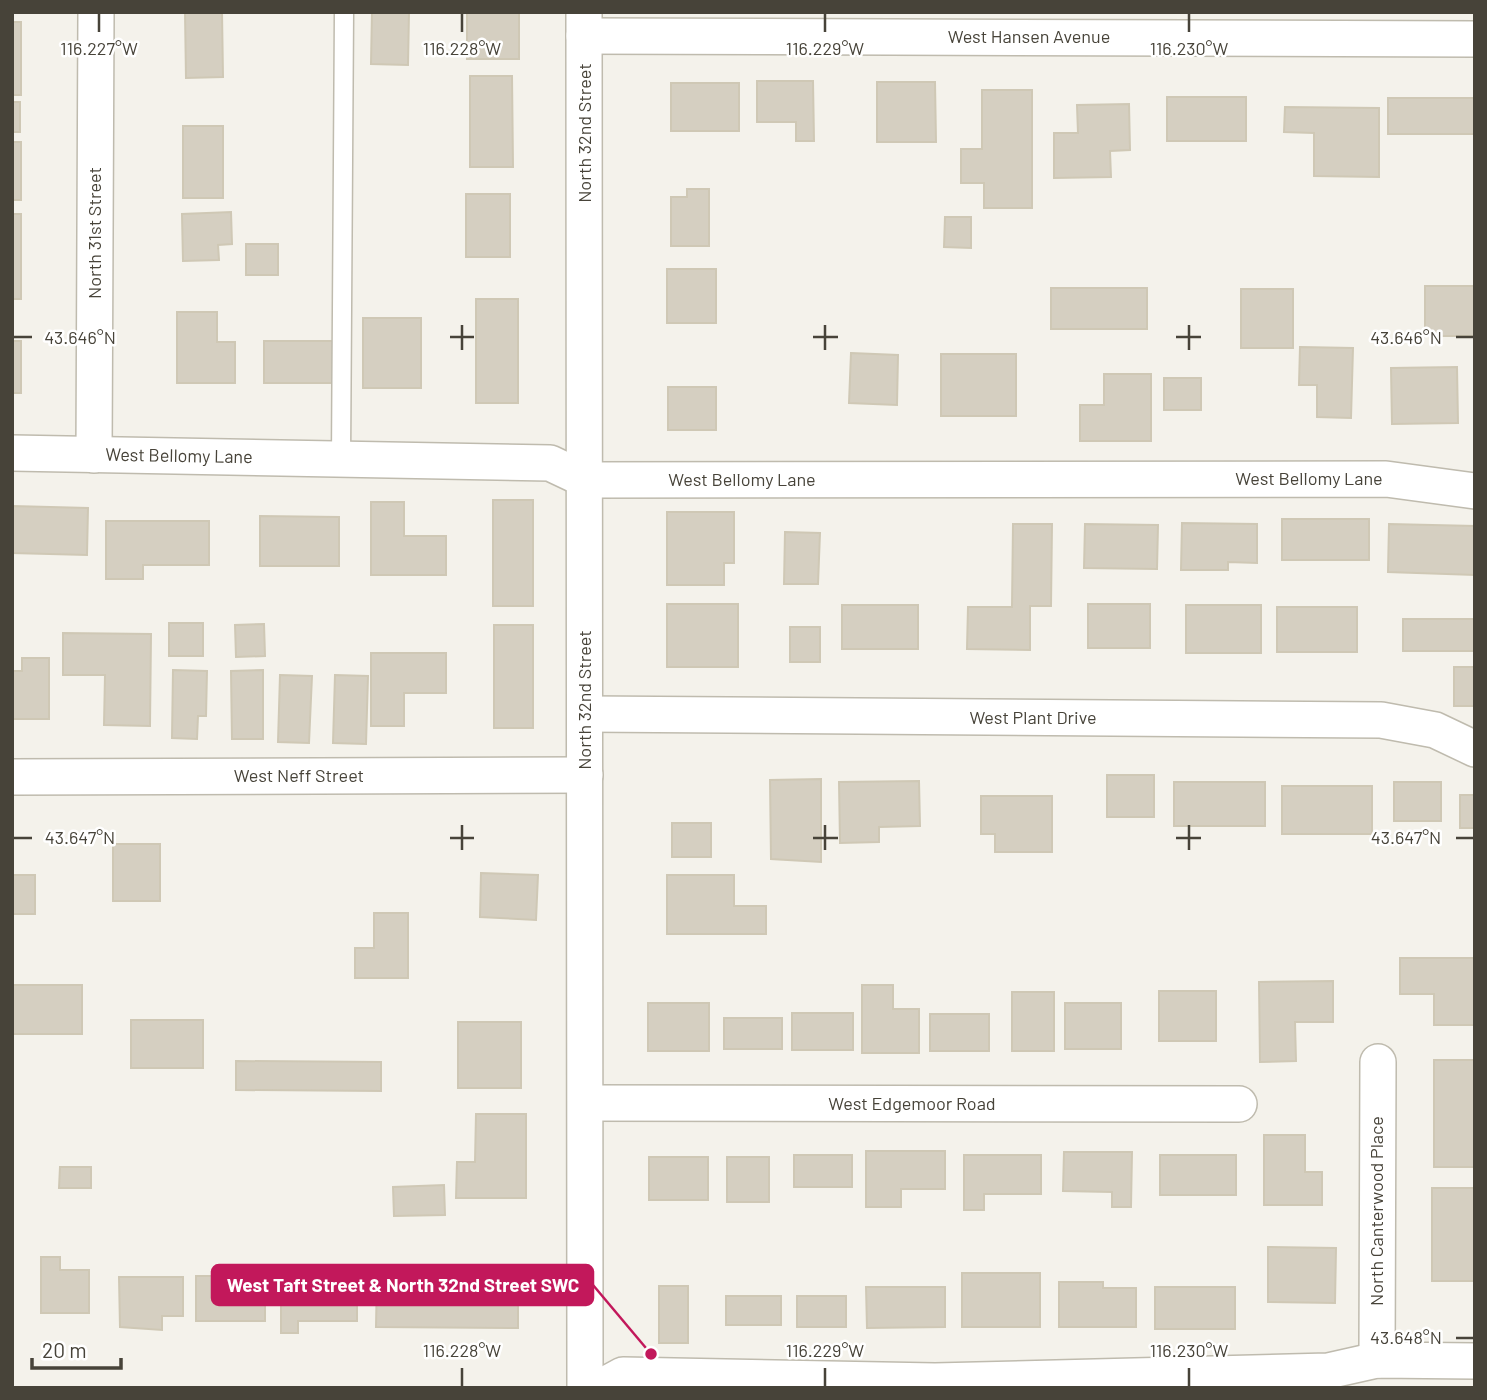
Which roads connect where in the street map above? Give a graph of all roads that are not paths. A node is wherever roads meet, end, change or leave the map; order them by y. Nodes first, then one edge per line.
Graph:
1 (96, 12) edge
2 (344, 12) edge
3 (584, 24) edge
4 (1475, 38) edge
5 (12, 453) edge
6 (94, 454) junction
7 (341, 458) junction
8 (586, 480) junction
9 (1475, 491) edge
10 (586, 714) junction
11 (1475, 749) edge
12 (585, 775) junction
13 (12, 777) edge
14 (1378, 1062) dead end
15 (586, 1103) junction
16 (1239, 1104) dead end
17 (1377, 1360) junction
18 (1475, 1361) edge
19 (1328, 1379) edge
20 (932, 1384) edge
21 (584, 1388) edge
22 (599, 1388) edge

1 - 6 street, North 31st Street
2 - 7 lane
3 - 4 street, West Hansen Avenue
3 - 8 street, North 32nd Street
5 - 6 street, West Bellomy Lane
6 - 7 street, West Bellomy Lane
7 - 8 street, West Bellomy Lane
8 - 9 street, West Bellomy Lane
8 - 10 street, North 32nd Street
10 - 11 street, West Plant Drive
10 - 12 street, North 32nd Street
12 - 13 street, West Neff Street
12 - 15 street, North 32nd Street
14 - 17 street, North Canterwood Place
15 - 16 street, West Edgemoor Road
15 - 21 street, North 32nd Street
17 - 18 street
17 - 19 street
19 - 20 street
20 - 22 street

